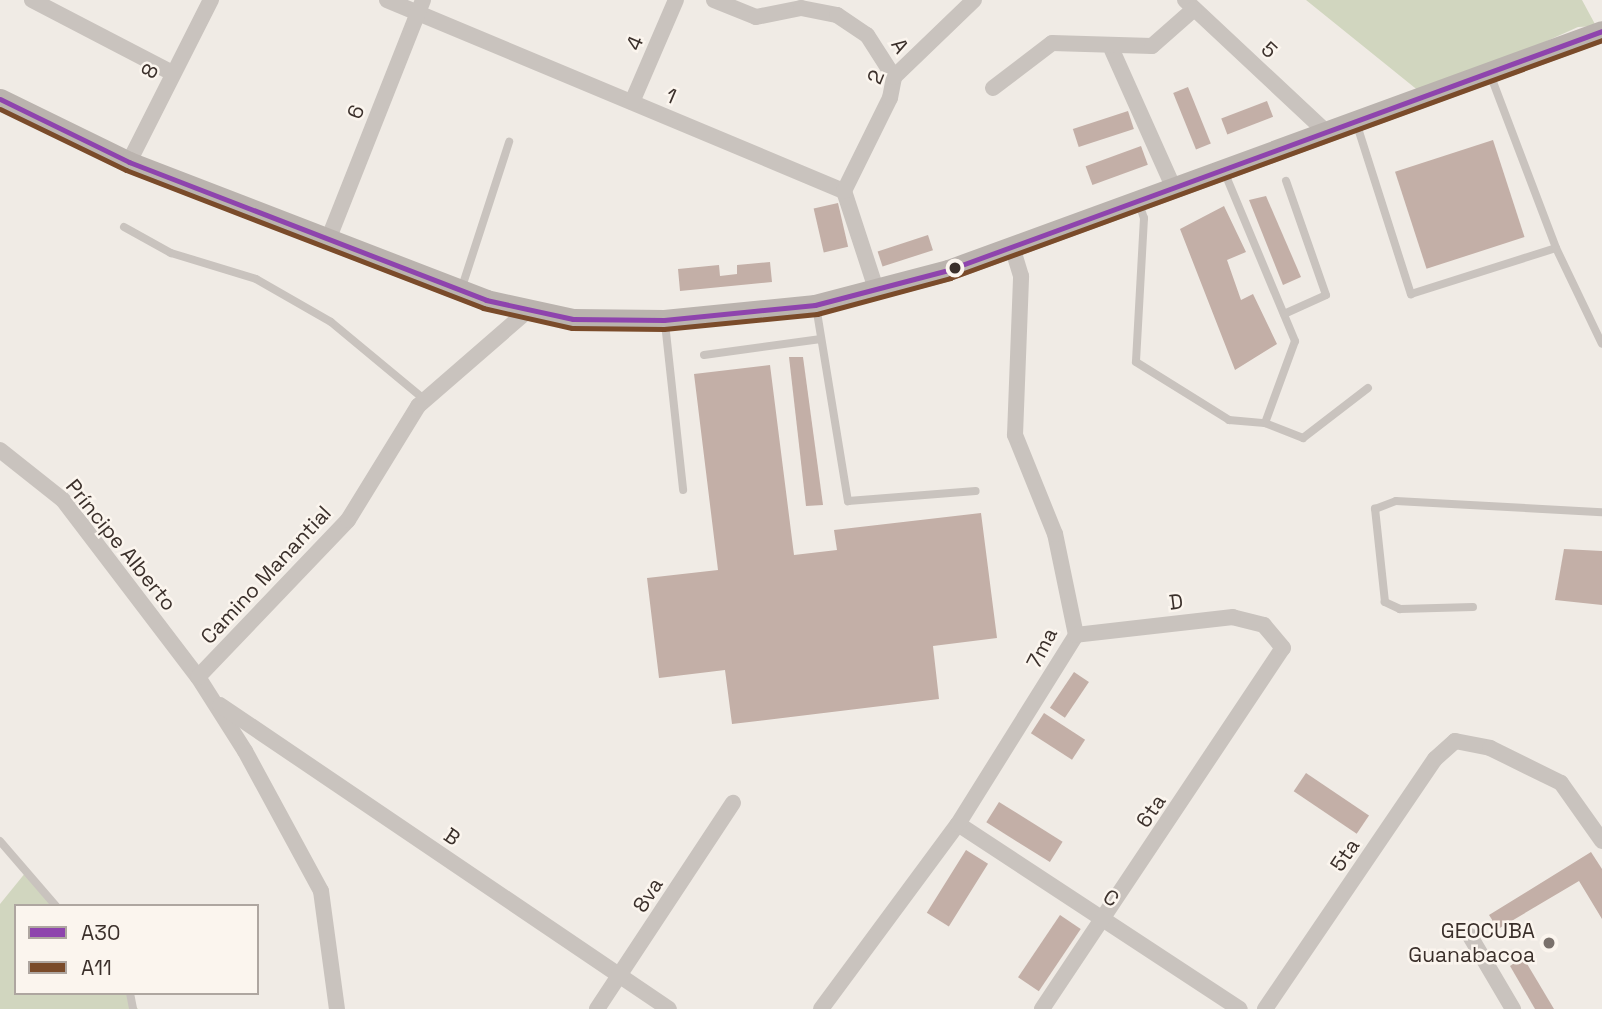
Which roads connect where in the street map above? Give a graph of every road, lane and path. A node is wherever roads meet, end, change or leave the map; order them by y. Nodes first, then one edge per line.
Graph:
1 (33, 0) edge
2 (211, 0) edge
3 (387, 0) edge
4 (676, 0) edge
5 (714, 0) edge
6 (975, 0) edge
7 (1189, 4) edge
8 (49, 5) edge
9 (420, 7) edge
10 (1602, 32) edge
11 (1112, 50) junction
12 (172, 73) junction
13 (1490, 74) junction
14 (894, 77) junction
15 (993, 88) dead end
16 (0, 99) edge
17 (632, 102) junction
18 (1356, 122) junction
19 (1325, 131) junction
20 (509, 142) dead end
21 (129, 162) junction
22 (1223, 167) junction
23 (1286, 181) dead end
24 (1172, 184) junction
25 (844, 191) junction
26 (1136, 197) junction
27 (124, 227) dead end
28 (328, 240) junction
29 (1012, 246) junction
30 (1556, 248) junction
31 (876, 289) junction
32 (461, 290) junction
33 (815, 305) junction
34 (526, 312) junction
35 (1284, 314) junction
36 (664, 320) junction
37 (821, 339) junction
38 (1602, 344) edge
39 (704, 355) dead end
40 (1368, 388) dead end
41 (425, 400) junction
42 (1265, 423) junction
43 (0, 450) edge
44 (683, 490) dead end
45 (976, 491) dead end
46 (1602, 512) edge
47 (1473, 607) dead end
48 (1277, 633) joint
49 (1076, 635) junction
50 (198, 677) junction
51 (212, 700) junction
52 (733, 803) dead end
53 (958, 824) junction
54 (0, 841) edge
55 (1602, 841) edge
56 (54, 904) edge
57 (1103, 918) junction
58 (1470, 936) dead end
59 (620, 976) junction
60 (131, 995) edge
61 (133, 1009) edge
62 (337, 1009) edge
63 (597, 1009) edge
64 (669, 1009) edge
65 (821, 1009) edge
66 (1042, 1009) edge
67 (1240, 1009) edge
68 (1265, 1009) edge
69 (1513, 1009) edge

1 - 8 street
2 - 12 street, 8
3 - 9 street, 1
4 - 17 street, 4
5 - 14 street, A
6 - 14 street, 2
7 - 11 street
7 - 19 street, 5
8 - 12 street
9 - 17 street, 1
9 - 28 street, 6
10 - 13 main road
11 - 15 street
11 - 24 street
12 - 21 street, 8
13 - 18 main road
13 - 30 lane
14 - 25 street, 2
16 - 21 main road
17 - 25 street, 1
18 - 19 main road
18 - 30 lane
19 - 22 main road
20 - 32 lane
21 - 28 main road
22 - 24 main road
22 - 35 lane
23 - 35 lane
24 - 26 main road
25 - 31 street
26 - 29 main road
26 - 42 lane
27 - 41 lane
28 - 32 main road
29 - 31 main road
29 - 49 street, 7ma
30 - 38 lane
31 - 33 main road
32 - 34 main road
33 - 36 main road
33 - 37 lane
34 - 36 main road
34 - 41 street, Camino Manantial
35 - 42 lane
36 - 44 lane
37 - 39 lane
37 - 45 lane
40 - 42 lane
41 - 50 street, Camino Manantial
43 - 50 street, Príncipe Alberto
46 - 47 lane
48 - 49 street, D
48 - 57 street, 6ta
49 - 53 street, 7ma
50 - 51 street, Príncipe Alberto
51 - 59 street, B
51 - 62 street, Príncipe Alberto
52 - 59 street, 8va
53 - 57 street, C
53 - 65 street, 7ma
54 - 56 lane
55 - 68 street, 5ta
57 - 66 street, 6ta
57 - 67 street, C
58 - 69 street
59 - 63 street, 8va
59 - 64 street, B
60 - 61 lane

